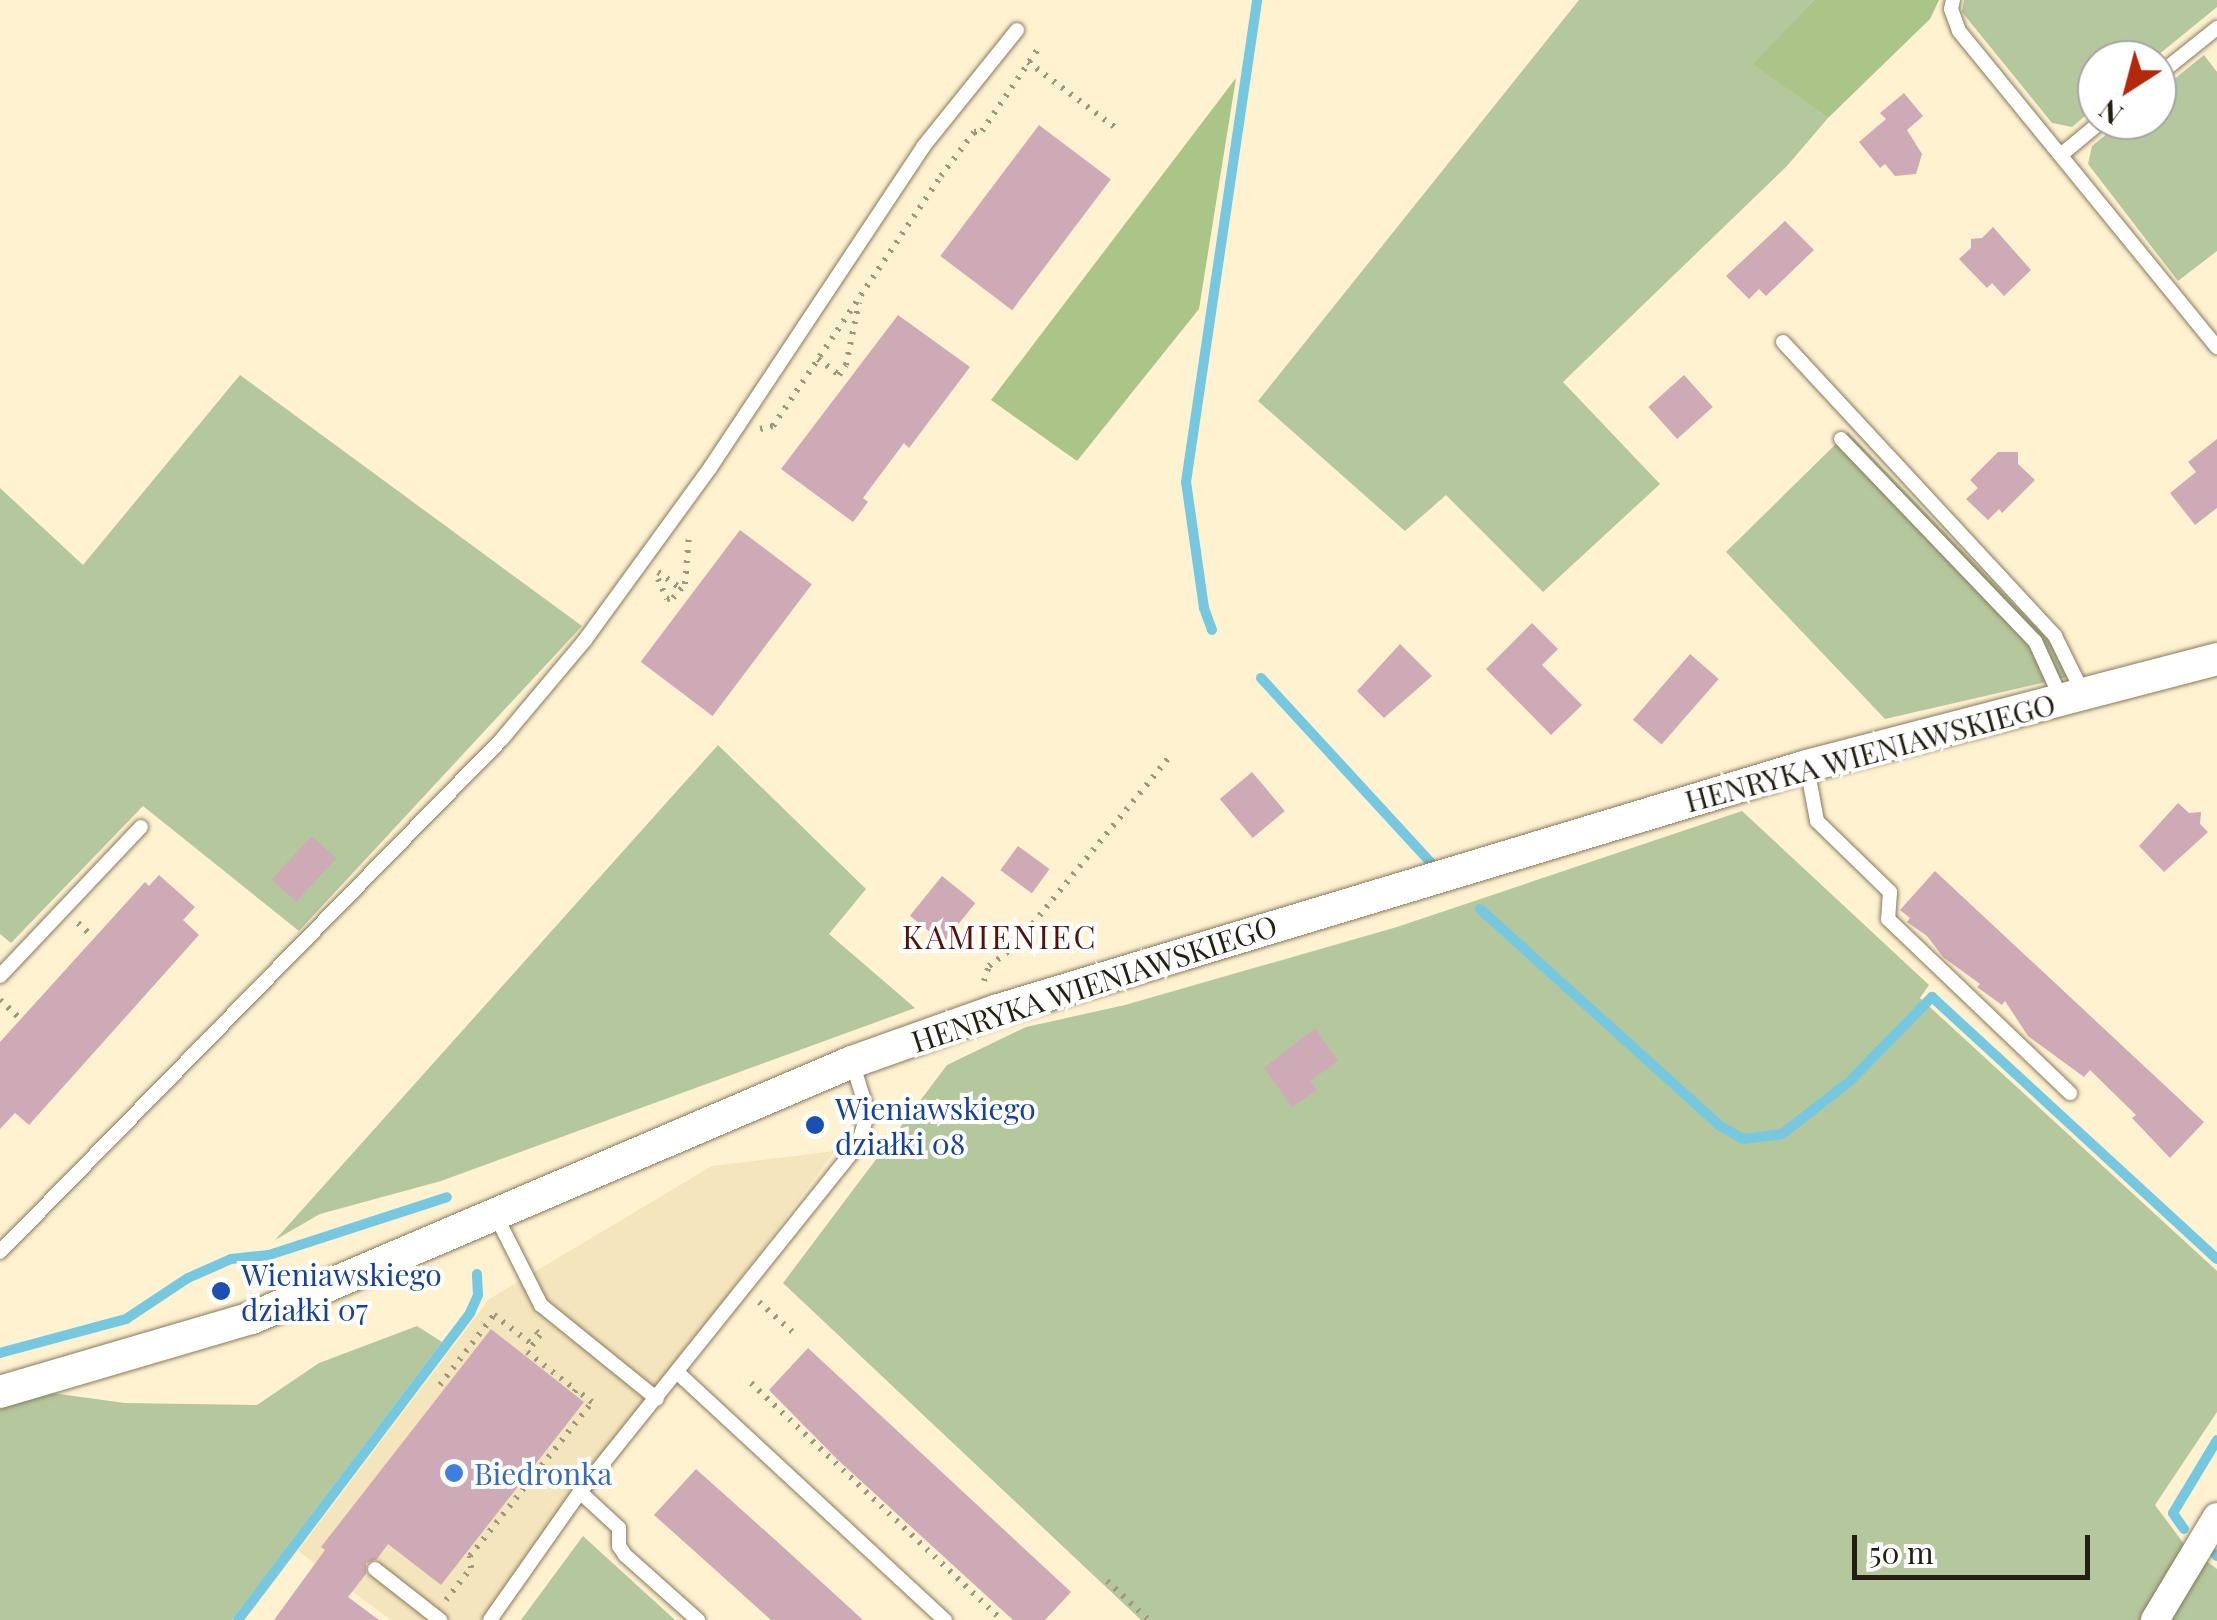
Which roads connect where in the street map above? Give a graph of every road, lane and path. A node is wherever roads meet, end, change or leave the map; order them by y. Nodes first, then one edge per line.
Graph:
1 (1953, 0) edge
2 (2217, 28) edge
3 (1016, 30) dead end
4 (2177, 60) edge
5 (1028, 62) dead end
6 (1120, 132) dead end
7 (2079, 140) edge
8 (2062, 154) junction
9 (860, 296) dead end
10 (1783, 342) dead end
11 (2217, 348) edge
12 (818, 359) dead end
13 (1841, 439) dead end
14 (689, 528) dead end
15 (681, 589) junction
16 (2217, 659) edge
17 (2072, 696) junction
18 (1171, 755) dead end
19 (1807, 766) junction
20 (141, 828) dead end
21 (73, 919) dead end
22 (92, 936) dead end
23 (0, 976) edge
24 (0, 1000) edge
25 (995, 1010) junction
26 (18, 1017) dead end
27 (852, 1062) junction
28 (2070, 1093) dead end
29 (496, 1216) junction
30 (0, 1252) edge
31 (743, 1288) junction
32 (795, 1334) dead end
33 (533, 1345) dead end
34 (678, 1373) junction
35 (751, 1384) dead end
36 (440, 1385) dead end
37 (576, 1390) dead end
38 (0, 1392) edge
39 (657, 1400) junction
40 (580, 1492) junction
41 (2216, 1520) edge
42 (375, 1569) dead end
43 (1107, 1580) dead end
44 (437, 1618) edge
45 (490, 1620) edge
46 (698, 1620) edge
47 (944, 1620) edge
48 (1002, 1620) edge
49 (1148, 1620) edge
50 (2155, 1620) edge

1 - 8 lane
2 - 4 lane
3 - 30 lane
5 - 6 path
7 - 8 lane
8 - 11 lane
9 - 12 path
10 - 17 lane
13 - 17 lane
14 - 15 path
15 - 15 path
16 - 17 street, HENRYKA WIENIAWSKIEGO
17 - 19 street, HENRYKA WIENIAWSKIEGO
18 - 25 path
19 - 25 street, HENRYKA WIENIAWSKIEGO
19 - 28 lane
20 - 23 lane
21 - 22 path
24 - 26 path
25 - 27 street, HENRYKA WIENIAWSKIEGO
27 - 29 street, HENRYKA WIENIAWSKIEGO
27 - 31 lane
29 - 38 street, HENRYKA WIENIAWSKIEGO
29 - 39 lane
31 - 32 path
31 - 34 lane
33 - 36 path
34 - 39 lane
34 - 47 lane
35 - 48 path
37 - 44 path
39 - 40 lane
40 - 45 lane
40 - 46 lane
41 - 50 street
42 - 44 lane
43 - 49 path

